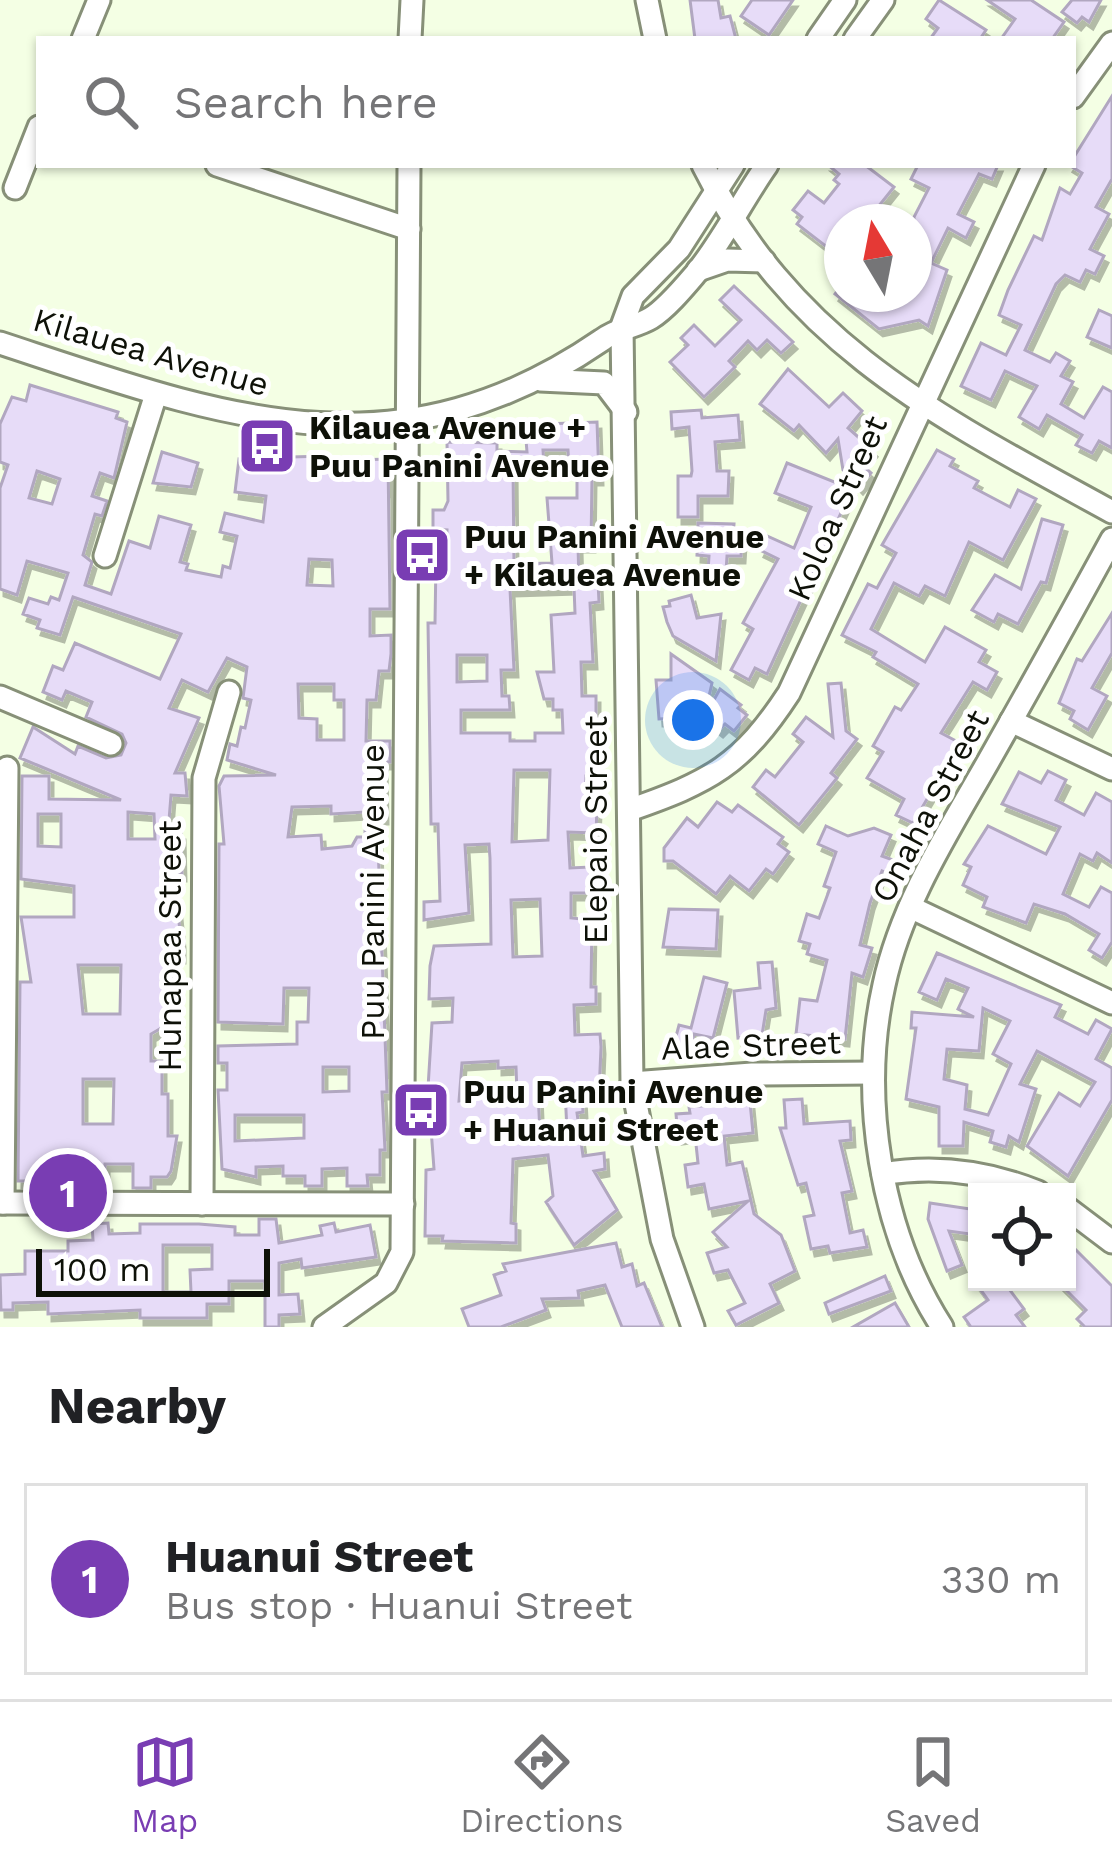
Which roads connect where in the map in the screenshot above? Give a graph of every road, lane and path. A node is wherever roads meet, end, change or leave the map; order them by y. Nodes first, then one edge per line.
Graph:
1 (99, 0) edge
2 (412, 0) edge
3 (646, 0) edge
4 (845, 0) edge
5 (883, 0) edge
6 (84, 36) edge
7 (410, 36) edge
8 (654, 36) edge
9 (820, 36) edge
10 (857, 36) edge
11 (1112, 43) edge
12 (1076, 94) edge
13 (36, 135) edge
14 (226, 168) edge
15 (409, 168) edge
16 (704, 168) edge
17 (732, 168) edge
18 (765, 168) edge
19 (1033, 168) edge
20 (15, 188) dead end
21 (716, 191) junction
22 (732, 215) junction
23 (409, 229) junction
24 (764, 261) junction
25 (698, 270) junction
26 (622, 326) junction
27 (0, 343) edge
28 (534, 380) junction
29 (156, 394) junction
30 (919, 406) junction
31 (627, 414) junction
32 (406, 422) junction
33 (1112, 512) edge
34 (1112, 539) edge
35 (105, 556) dead end
36 (229, 692) dead end
37 (0, 698) edge
38 (1011, 722) junction
39 (111, 744) dead end
40 (8, 768) dead end
41 (1112, 769) edge
42 (629, 810) junction
43 (910, 907) junction
44 (1112, 1003) edge
45 (873, 1073) junction
46 (632, 1083) junction
47 (883, 1174) junction
48 (1008, 1183) edge
49 (2, 1203) edge
50 (202, 1204) junction
51 (403, 1204) junction
52 (1076, 1215) edge
53 (1112, 1242) edge
54 (325, 1327) edge
55 (693, 1327) edge
56 (941, 1327) edge

1 - 6 street
2 - 7 street
3 - 8 street
4 - 9 street
5 - 10 street
11 - 12 street
13 - 20 street
14 - 23 street
15 - 23 street, Puu Panini Avenue
16 - 21 street
17 - 21 street, Kilauea Avenue
18 - 22 street, Kilauea Avenue
19 - 30 street, Koloa Street
21 - 22 street
21 - 26 street, Kilauea Avenue
22 - 24 street
22 - 25 street, Kilauea Avenue
23 - 32 street, Puu Panini Avenue
24 - 25 street
24 - 30 street
25 - 26 street, Kilauea Avenue
26 - 28 street, Kilauea Avenue
26 - 31 street, Elepaio Street
27 - 29 street, Kilauea Avenue
28 - 31 street
28 - 32 street, Kilauea Avenue
29 - 32 street, Kilauea Avenue
29 - 35 street
30 - 33 street
30 - 42 street, Koloa Street
31 - 42 street, Elepaio Street
32 - 51 street, Puu Panini Avenue
34 - 38 street, Onaha Street
36 - 50 street, Hunapaa Street
37 - 39 street
38 - 41 street
38 - 43 street, Onaha Street
40 - 49 street
42 - 46 street, Elepaio Street
43 - 44 street
43 - 45 street, Onaha Street
45 - 46 street, Alae Street
45 - 47 street, Onaha Street
46 - 55 street, Elepaio Street
47 - 48 street
47 - 56 street, Onaha Street
49 - 50 street
50 - 51 street
51 - 54 street, Puu Panini Avenue
52 - 53 street

